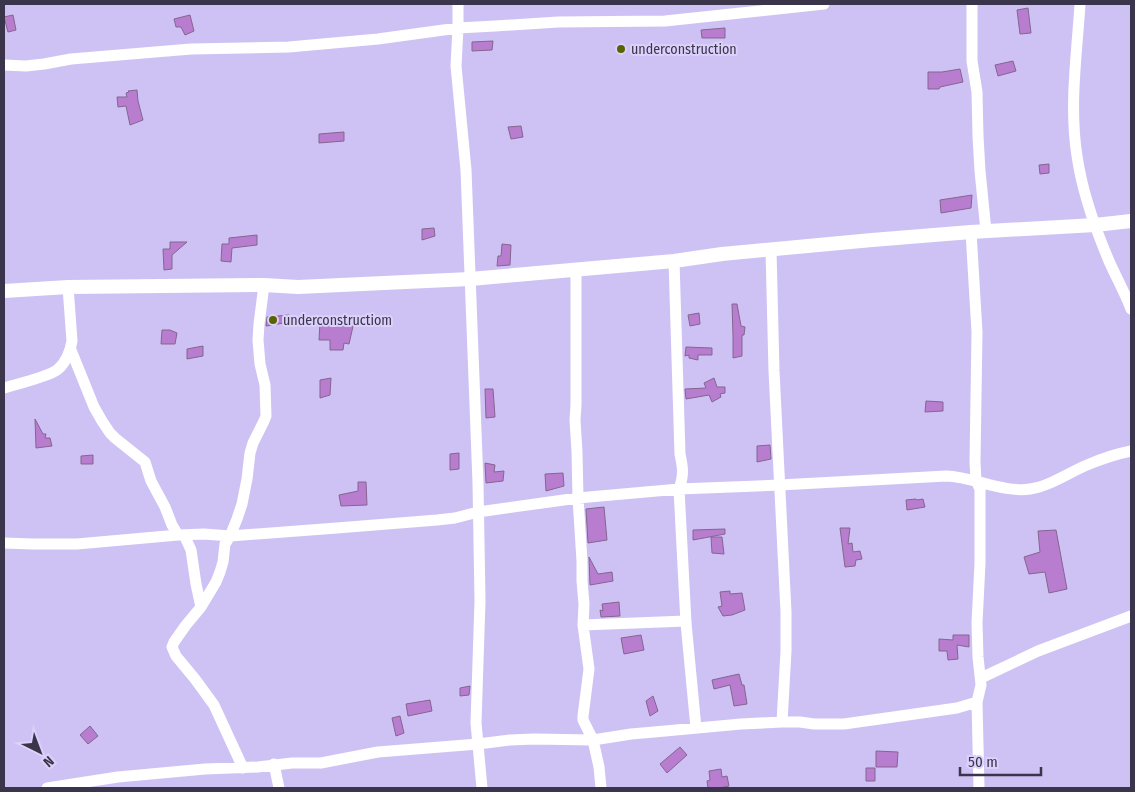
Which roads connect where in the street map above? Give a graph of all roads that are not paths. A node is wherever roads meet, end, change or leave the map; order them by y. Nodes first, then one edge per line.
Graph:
1 (458, 4) edge
2 (824, 4) edge
3 (972, 4) edge
4 (1080, 4) edge
5 (458, 28) junction
6 (4, 65) edge
7 (1131, 221) edge
8 (1095, 225) junction
9 (986, 231) junction
10 (972, 232) junction
11 (770, 250) junction
12 (674, 261) junction
13 (576, 270) junction
14 (470, 279) junction
15 (264, 285) junction
16 (68, 287) junction
17 (4, 291) edge
18 (1131, 309) edge
19 (71, 350) junction
20 (4, 388) edge
21 (1131, 451) edge
22 (976, 481) junction
23 (780, 485) junction
24 (679, 489) junction
25 (578, 498) junction
26 (478, 512) junction
27 (181, 535) junction
28 (230, 536) junction
29 (4, 543) edge
30 (201, 607) junction
31 (1131, 616) edge
32 (686, 621) junction
33 (583, 625) junction
34 (981, 678) junction
35 (977, 702) junction
36 (782, 722) junction
37 (696, 728) junction
38 (593, 740) junction
39 (478, 744) junction
40 (274, 764) junction
41 (243, 768) junction
42 (47, 788) edge
43 (279, 788) edge
44 (482, 788) edge
45 (601, 788) edge
46 (979, 788) edge

1 - 5 street
2 - 5 street
3 - 9 street
4 - 8 street
5 - 6 street
5 - 14 street
7 - 8 street
8 - 9 street
8 - 18 street
9 - 10 street
10 - 11 street
10 - 22 street
11 - 12 street
11 - 23 street
12 - 13 street
12 - 24 street
13 - 14 street
13 - 25 street
14 - 15 street
14 - 26 street
15 - 16 street
15 - 28 street
16 - 17 street
16 - 19 street
19 - 20 street
19 - 27 street
21 - 22 street
22 - 23 street
22 - 34 street
23 - 24 street
23 - 36 street
24 - 25 street
24 - 32 street
25 - 26 street
25 - 33 street
26 - 28 street
26 - 39 street
27 - 28 street
27 - 29 street
27 - 30 street
28 - 30 street
30 - 41 street
31 - 34 street
32 - 33 street
32 - 37 street
33 - 38 street
34 - 35 street
35 - 36 street
35 - 46 street
36 - 37 street
37 - 38 street
38 - 39 street
38 - 45 street
39 - 40 street
39 - 44 street
40 - 41 street
40 - 43 street
41 - 42 street

